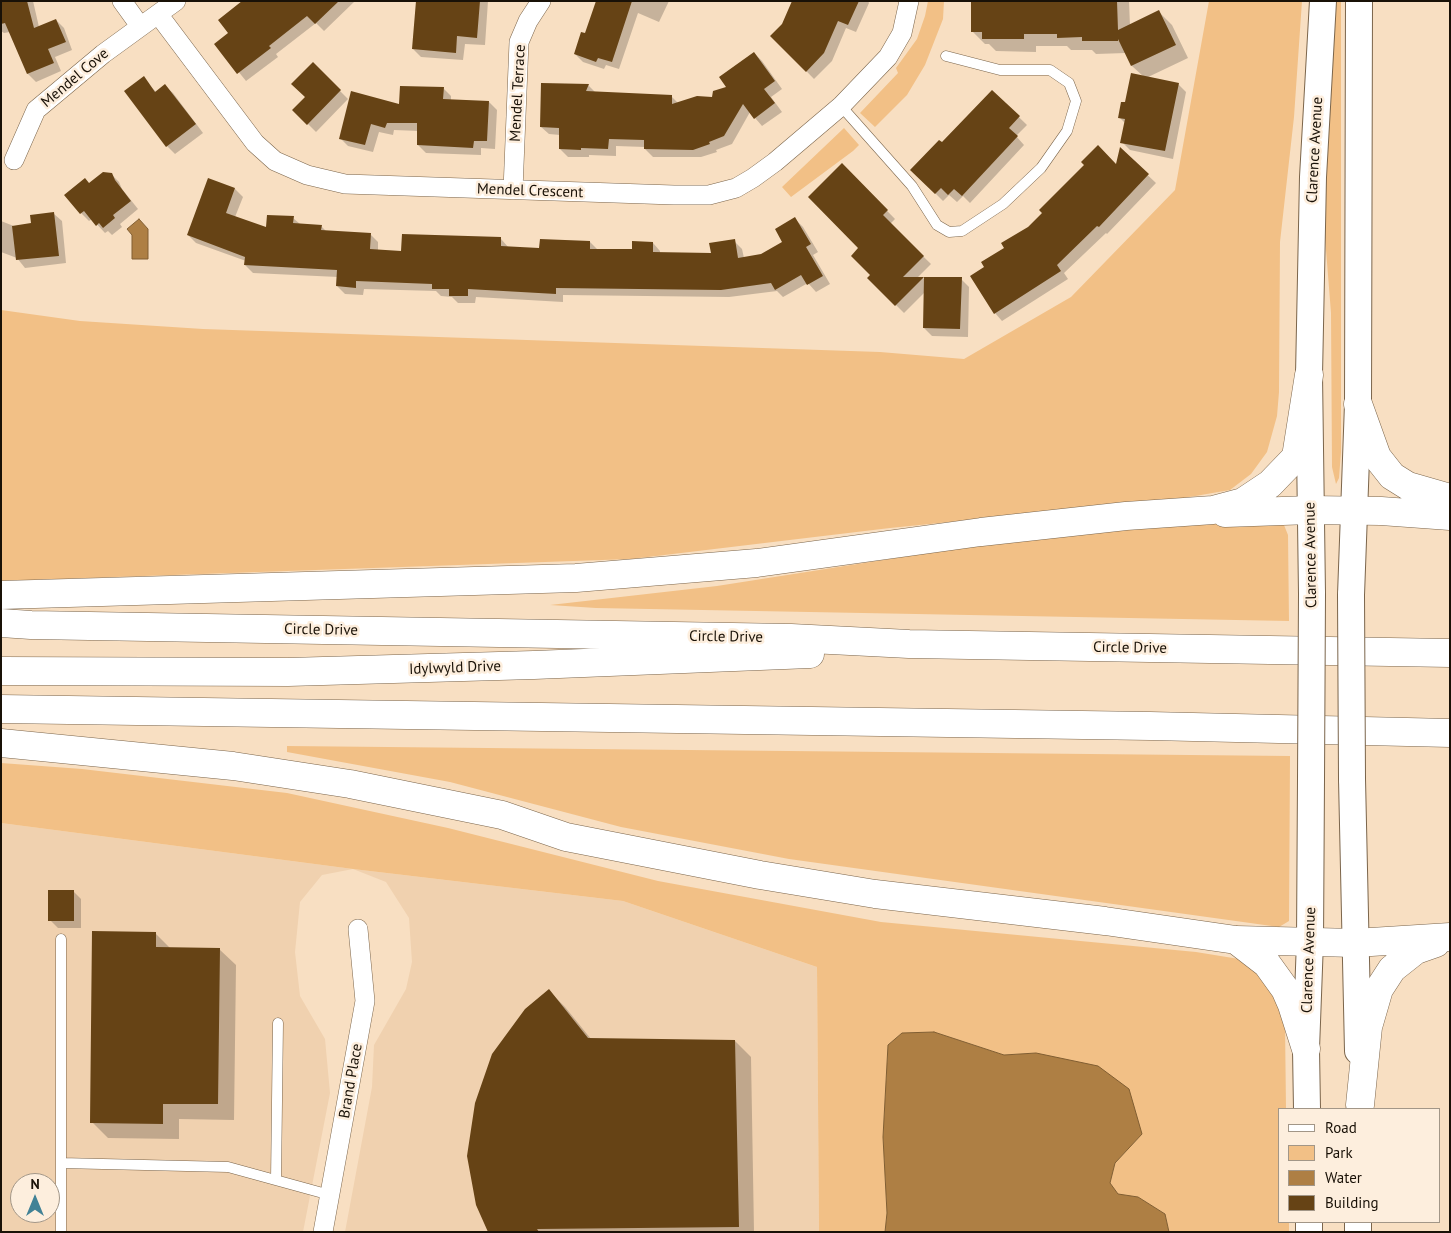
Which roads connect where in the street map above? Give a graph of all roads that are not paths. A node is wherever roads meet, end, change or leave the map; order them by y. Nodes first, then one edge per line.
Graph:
1 (122, 1) edge
2 (176, 1) edge
3 (541, 1) edge
4 (909, 1) edge
5 (1323, 1) edge
6 (1359, 1) edge
7 (158, 14) junction
8 (140, 26) junction
9 (946, 56) dead end
10 (841, 106) junction
11 (14, 160) dead end
12 (513, 190) junction
13 (1309, 376) junction
14 (1358, 404) junction
15 (1450, 498) edge
16 (1311, 510) junction
17 (1354, 511) junction
18 (1126, 516) junction
19 (1450, 516) edge
20 (1, 595) edge
21 (1, 623) edge
22 (909, 644) junction
23 (1450, 653) edge
24 (1, 671) edge
25 (1, 709) edge
26 (1450, 733) edge
27 (1, 743) edge
28 (358, 929) dead end
29 (1450, 938) edge
30 (60, 939) dead end
31 (1236, 940) junction
32 (1310, 941) junction
33 (1355, 943) junction
34 (278, 1022) dead end
35 (1306, 1048) junction
36 (1360, 1107) edge
37 (1307, 1108) edge
38 (61, 1163) junction
39 (276, 1180) junction
40 (330, 1195) junction
41 (61, 1232) edge
42 (323, 1232) edge

1 - 8 street
2 - 7 street
3 - 12 street, Mendel Terrace
4 - 10 street, Mendel Crescent
5 - 13 main road, Clarence Avenue
6 - 14 main road
7 - 8 street, Mendel Cove
7 - 12 street, Mendel Crescent
8 - 11 street, Mendel Cove
9 - 10 lane
10 - 12 street, Mendel Crescent
13 - 16 main road, Clarence Avenue
13 - 18 highway
14 - 15 highway
14 - 17 main road
16 - 17 highway
16 - 18 highway
16 - 32 main road, Clarence Avenue, bridge
17 - 19 highway
17 - 33 main road, bridge
18 - 20 highway
21 - 22 highway, Circle Drive
22 - 23 highway, Circle Drive
22 - 24 highway, Idylwyld Drive
25 - 26 highway
27 - 31 highway
28 - 40 street, Brand Place
29 - 33 highway
29 - 36 highway
30 - 38 lane
31 - 32 highway
31 - 35 highway
32 - 33 highway
32 - 35 main road, Clarence Avenue
33 - 36 main road
34 - 39 lane
35 - 37 main road, Clarence Avenue
38 - 39 lane
38 - 41 lane
39 - 40 lane
40 - 42 street, Brand Place

